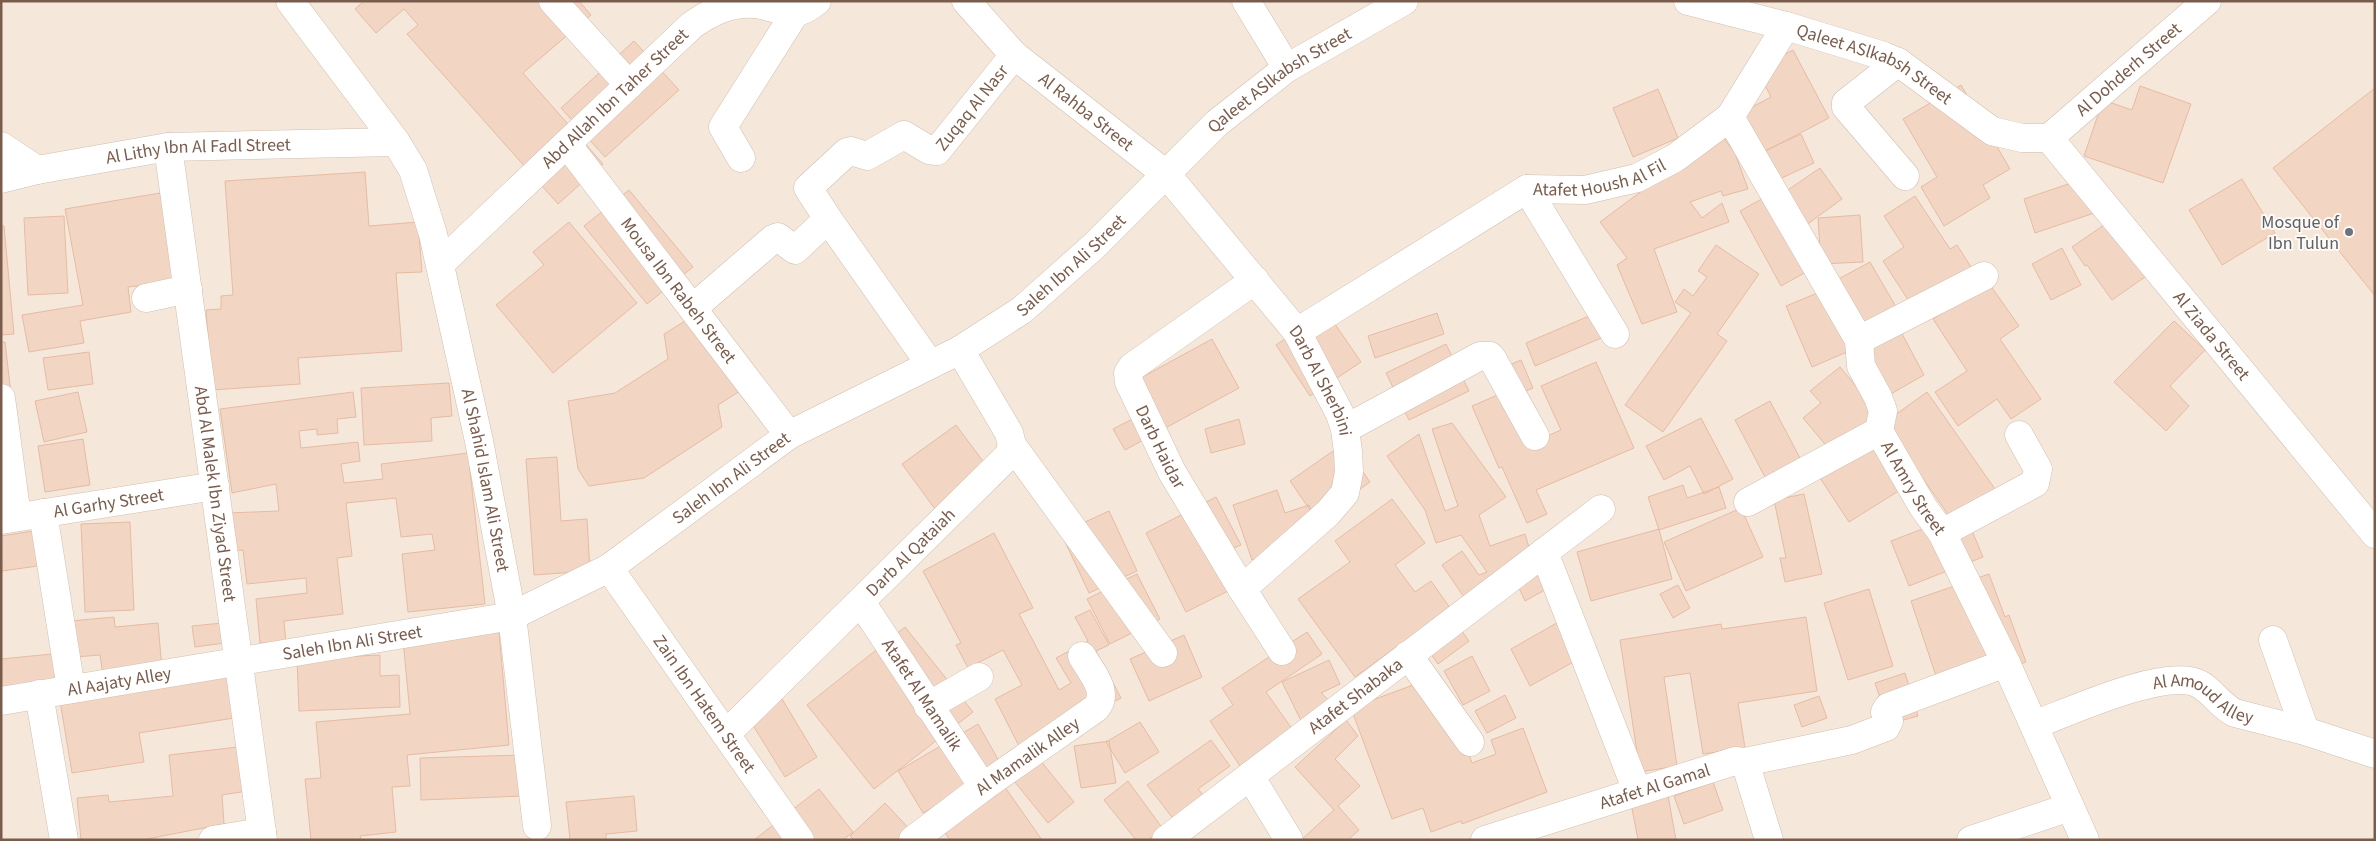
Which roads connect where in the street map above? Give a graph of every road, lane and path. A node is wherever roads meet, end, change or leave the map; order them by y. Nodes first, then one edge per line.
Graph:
1 (553, 1) edge
2 (966, 1) edge
3 (1246, 1) edge
4 (1404, 1) edge
5 (2207, 1) edge
6 (1700, 2) edge
7 (294, 3) edge
8 (806, 7) edge
9 (1786, 26) junction
10 (1014, 55) junction
11 (1898, 62) junction
12 (1287, 68) junction
13 (629, 85) junction
14 (1730, 117) junction
15 (2049, 138) junction
16 (396, 142) junction
17 (567, 144) junction
18 (1, 146) edge
19 (168, 147) junction
20 (741, 158) dead end
21 (37, 170) junction
22 (1167, 174) junction
23 (1905, 176) dead end
24 (1, 179) edge
25 (1526, 189) junction
26 (828, 219) junction
27 (440, 264) junction
28 (1984, 276) dead end
29 (1256, 280) junction
30 (188, 289) junction
31 (146, 298) dead end
32 (693, 308) junction
33 (1297, 332) junction
34 (1615, 334) dead end
35 (1860, 340) junction
36 (960, 350) junction
37 (930, 364) junction
38 (1, 398) edge
39 (1345, 429) junction
40 (1879, 431) junction
41 (789, 435) junction
42 (2019, 435) dead end
43 (1536, 436) dead end
44 (1012, 445) junction
45 (215, 486) junction
46 (1748, 502) dead end
47 (1601, 509) dead end
48 (21, 517) edge
49 (1942, 533) junction
50 (2375, 534) edge
51 (1544, 552) junction
52 (609, 568) junction
53 (1242, 589) junction
54 (861, 602) junction
55 (512, 616) junction
56 (2273, 640) dead end
57 (1282, 651) dead end
58 (1163, 653) dead end
59 (1082, 656) dead end
60 (1408, 656) junction
61 (238, 662) junction
62 (2006, 663) junction
63 (979, 677) dead end
64 (71, 689) junction
65 (39, 694) junction
66 (1, 700) edge
67 (928, 706) junction
68 (2034, 725) junction
69 (2305, 731) junction
70 (726, 734) junction
71 (1470, 742) dead end
72 (2375, 754) edge
73 (1745, 762) junction
74 (1250, 776) junction
75 (983, 787) junction
76 (1637, 791) junction
77 (2070, 807) junction
78 (537, 826) dead end
79 (262, 836) edge
80 (64, 840) edge
81 (213, 840) edge
82 (800, 840) edge
83 (913, 840) edge
84 (1166, 840) edge
85 (1289, 840) edge
86 (1485, 840) edge
87 (1770, 840) edge
88 (1971, 840) edge
89 (2085, 840) edge

1 - 13 street
2 - 10 street, Al Rahba Street
3 - 12 street
4 - 12 street, Qaleet ASlkabsh Street
5 - 15 street, Al Dohderh Street
6 - 9 street, Qaleet ASlkabsh Street
7 - 16 street, Al Shahid Islam Ali Street
8 - 13 street, Abd Allah Ibn Taher Street
8 - 20 street
9 - 11 street, Qaleet ASlkabsh Street
9 - 14 street, Atafet Housh Al Fil
10 - 22 street, Al Rahba Street
10 - 26 street, Zuqaq Al Nasr
11 - 15 street, Qaleet ASlkabsh Street
11 - 23 street
12 - 22 street, Qaleet ASlkabsh Street
13 - 17 street, Abd Allah Ibn Taher Street
14 - 25 street, Atafet Housh Al Fil
14 - 35 street, Al Amry Street
15 - 50 street, Al Ziada Street
16 - 19 street, Al Lithy Ibn Al Fadl Street
16 - 27 street, Al Shahid Islam Ali Street
17 - 27 street, Abd Allah Ibn Taher Street
17 - 32 street, Mousa Ibn Rabeh Street
18 - 21 street
19 - 21 street, Al Lithy Ibn Al Fadl Street
19 - 30 street, Abd Al Malek Ibn Ziyad Street
21 - 24 street, Al Lithy Ibn Al Fadl Street
22 - 29 street, Darb Al Sherbini
22 - 36 street, Saleh Ibn Ali Street
25 - 33 street, Atafet Housh Al Fil
25 - 34 street
26 - 32 street
26 - 37 street
27 - 55 street, Al Shahid Islam Ali Street
28 - 35 street
29 - 33 street, Darb Al Sherbini
29 - 53 street, Darb Haidar
30 - 31 street
30 - 45 street, Abd Al Malek Ibn Ziyad Street
32 - 41 street, Mousa Ibn Rabeh Street
33 - 39 street, Darb Al Sherbini
35 - 40 street, Al Amry Street
36 - 37 street, Saleh Ibn Ali Street
36 - 44 street
37 - 41 street, Saleh Ibn Ali Street
38 - 48 street
39 - 43 street
39 - 53 street, Darb Al Sherbini
40 - 46 street
40 - 49 street, Al Amry Street
41 - 52 street, Saleh Ibn Ali Street
42 - 49 street
44 - 54 street, Darb Al Qataiah
44 - 58 street
45 - 48 street, Al Garhy Street
45 - 61 street, Abd Al Malek Ibn Ziyad Street
47 - 51 street, Atafet Shabaka
48 - 64 street
49 - 62 street, Al Amry Street
51 - 60 street, Atafet Shabaka
51 - 76 street
52 - 55 street, Saleh Ibn Ali Street
52 - 70 street, Zain Ibn Hatem Street
53 - 57 street, Darb Haidar
54 - 67 street, Atafet Al Mamalik
54 - 70 street, Darb Al Qataiah
55 - 61 street, Saleh Ibn Ali Street
55 - 78 street, Al Shahid Islam Ali Street
56 - 69 street
59 - 75 street, Al Mamalik Alley
60 - 71 street
60 - 74 street, Atafet Shabaka
61 - 64 street, Al Aajaty Alley
61 - 79 street, Abd Al Malek Ibn Ziyad Street
62 - 68 street, Al Amry Street
62 - 73 street, Atafet Al Gamal
63 - 67 street
64 - 65 street, Al Aajaty Alley
65 - 66 street, Al Aajaty Alley
65 - 80 street
67 - 75 street, Atafet Al Mamalik
68 - 69 street, Al Amoud Alley
68 - 77 street, Al Amry Street
69 - 72 street, Al Amoud Alley
70 - 82 street, Zain Ibn Hatem Street
73 - 76 street, Atafet Al Gamal
73 - 87 street
74 - 84 street, Atafet Shabaka
74 - 85 street
75 - 83 street, Al Mamalik Alley
76 - 86 street, Atafet Al Gamal
77 - 88 street
77 - 89 street, Al Amry Street
79 - 81 street

